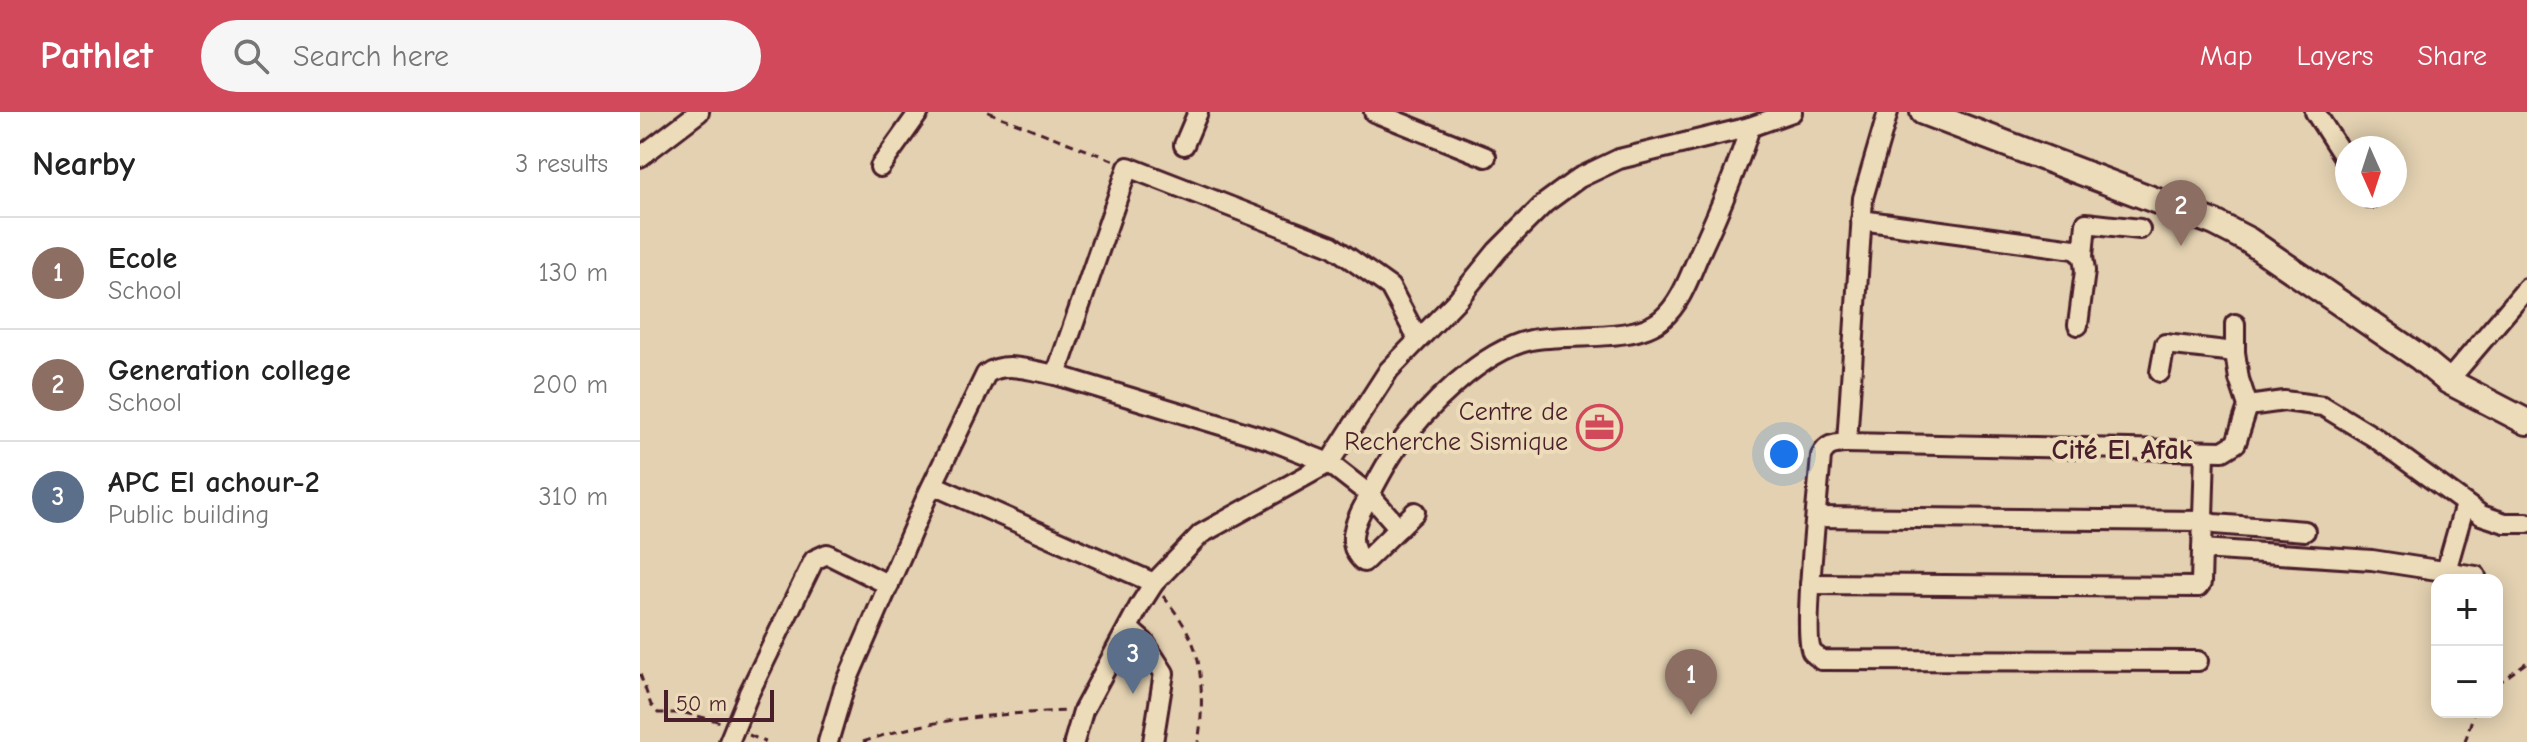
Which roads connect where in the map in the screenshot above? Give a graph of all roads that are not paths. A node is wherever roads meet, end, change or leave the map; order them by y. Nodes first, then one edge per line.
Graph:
1 (699, 112) edge
2 (919, 112) edge
3 (1198, 112) edge
4 (1374, 112) edge
5 (1792, 112) edge
6 (1888, 112) edge
7 (1923, 112) edge
8 (2315, 112) edge
9 (1750, 127) junction
10 (2335, 143) edge
11 (1184, 145) dead end
12 (640, 157) edge
13 (1486, 157) dead end
14 (880, 167) dead end
15 (1861, 220) junction
16 (2140, 229) dead end
17 (2083, 256) junction
18 (2527, 288) edge
19 (2235, 324) dead end
20 (2078, 325) dead end
21 (1418, 339) junction
22 (2235, 352) junction
23 (2160, 372) dead end
24 (1056, 375) junction
25 (2448, 381) junction
26 (2248, 406) junction
27 (2527, 422) edge
28 (1847, 443) junction
29 (2205, 452) junction
30 (1329, 463) junction
31 (933, 485) junction
32 (1370, 495) junction
33 (2465, 504) junction
34 (1415, 512) dead end
35 (1816, 517) junction
36 (2204, 521) junction
37 (2527, 523) edge
38 (1399, 528) junction
39 (2305, 531) dead end
40 (2202, 549) junction
41 (2446, 571) junction
42 (2464, 574) edge
43 (1154, 583) junction
44 (1810, 584) junction
45 (889, 585) junction
46 (1128, 628) junction
47 (2198, 661) dead end
48 (732, 736) edge
49 (828, 742) edge
50 (1074, 742) edge
51 (1153, 742) edge

1 - 12 street
2 - 14 street
3 - 11 street
4 - 13 street
5 - 9 street
6 - 15 street
7 - 25 main road
8 - 10 street
9 - 21 street
9 - 32 street
15 - 17 street
15 - 28 street
16 - 17 street
17 - 20 street
18 - 25 street
19 - 22 street
21 - 24 street
21 - 30 street
22 - 23 street
22 - 26 street
24 - 30 street
24 - 31 street
25 - 27 main road
26 - 29 street
26 - 33 street
28 - 29 street
28 - 35 street
29 - 36 street
30 - 32 street
30 - 43 street
31 - 43 street
31 - 45 street
32 - 38 street
32 - 38 street
33 - 37 street
33 - 41 street
34 - 38 street
35 - 36 street
35 - 44 street
36 - 39 street
36 - 40 street
40 - 41 street
40 - 44 street
41 - 42 street
43 - 46 street
44 - 47 street
45 - 48 street
45 - 49 street
46 - 50 street
46 - 51 street

